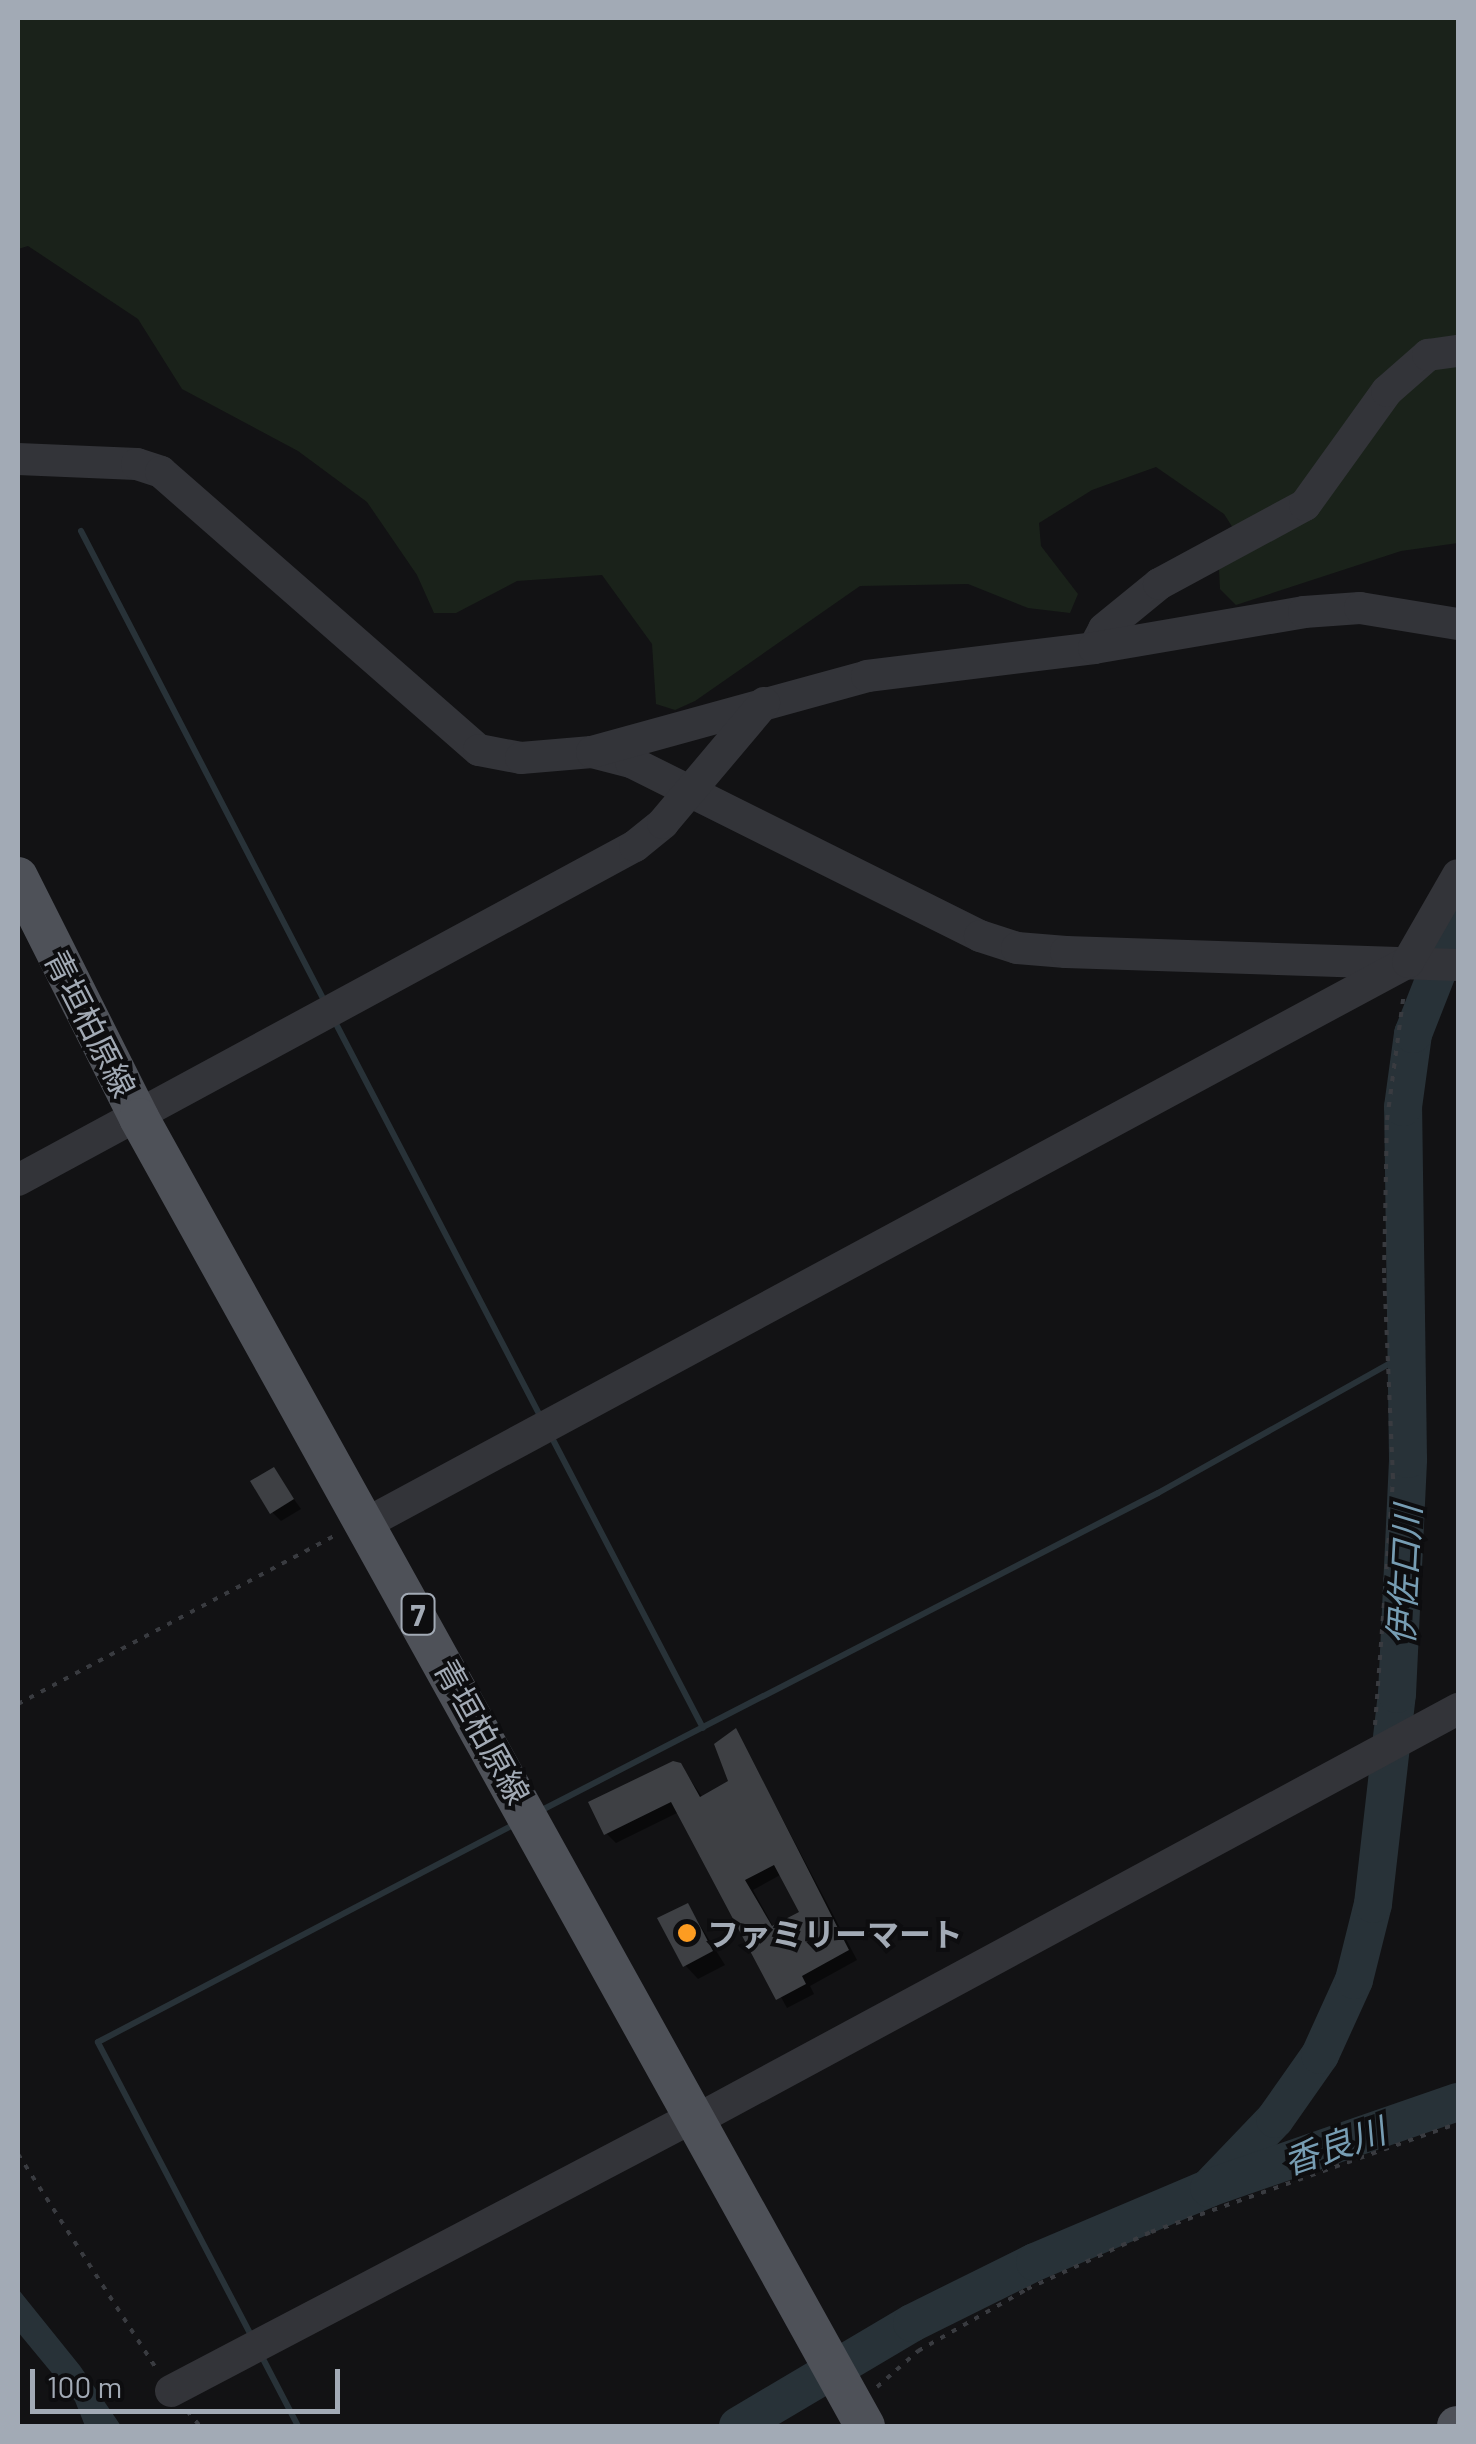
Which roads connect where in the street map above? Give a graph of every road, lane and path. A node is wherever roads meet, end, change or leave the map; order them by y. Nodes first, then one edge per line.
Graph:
1 (1458, 351) edge
2 (18, 458) edge
3 (1458, 624) edge
4 (1094, 648) junction
5 (764, 703) junction
6 (592, 752) junction
7 (692, 790) junction
8 (18, 876) edge
9 (1458, 876) edge
10 (1437, 963) edge
11 (139, 1118) junction
12 (18, 1180) edge
13 (366, 1521) junction
14 (18, 1704) edge
15 (1458, 1710) edge
16 (1372, 1754) junction
17 (697, 2118) junction
18 (1458, 2124) edge
19 (18, 2154) edge
20 (171, 2391) joint
21 (856, 2410) edge

1 - 4 street
2 - 6 street
3 - 4 street
4 - 5 street
5 - 6 street
5 - 7 street
6 - 7 street
7 - 10 street
7 - 11 street
8 - 11 main road, 青垣柏原線 / 7
9 - 10 street
10 - 13 street
10 - 16 path
11 - 12 street
11 - 13 main road, 青垣柏原線 / 7
13 - 14 path
13 - 17 main road, 青垣柏原線 / 7
15 - 16 street
16 - 17 street
17 - 20 street
17 - 21 main road, 青垣柏原線 / 7
18 - 21 path
19 - 20 path

